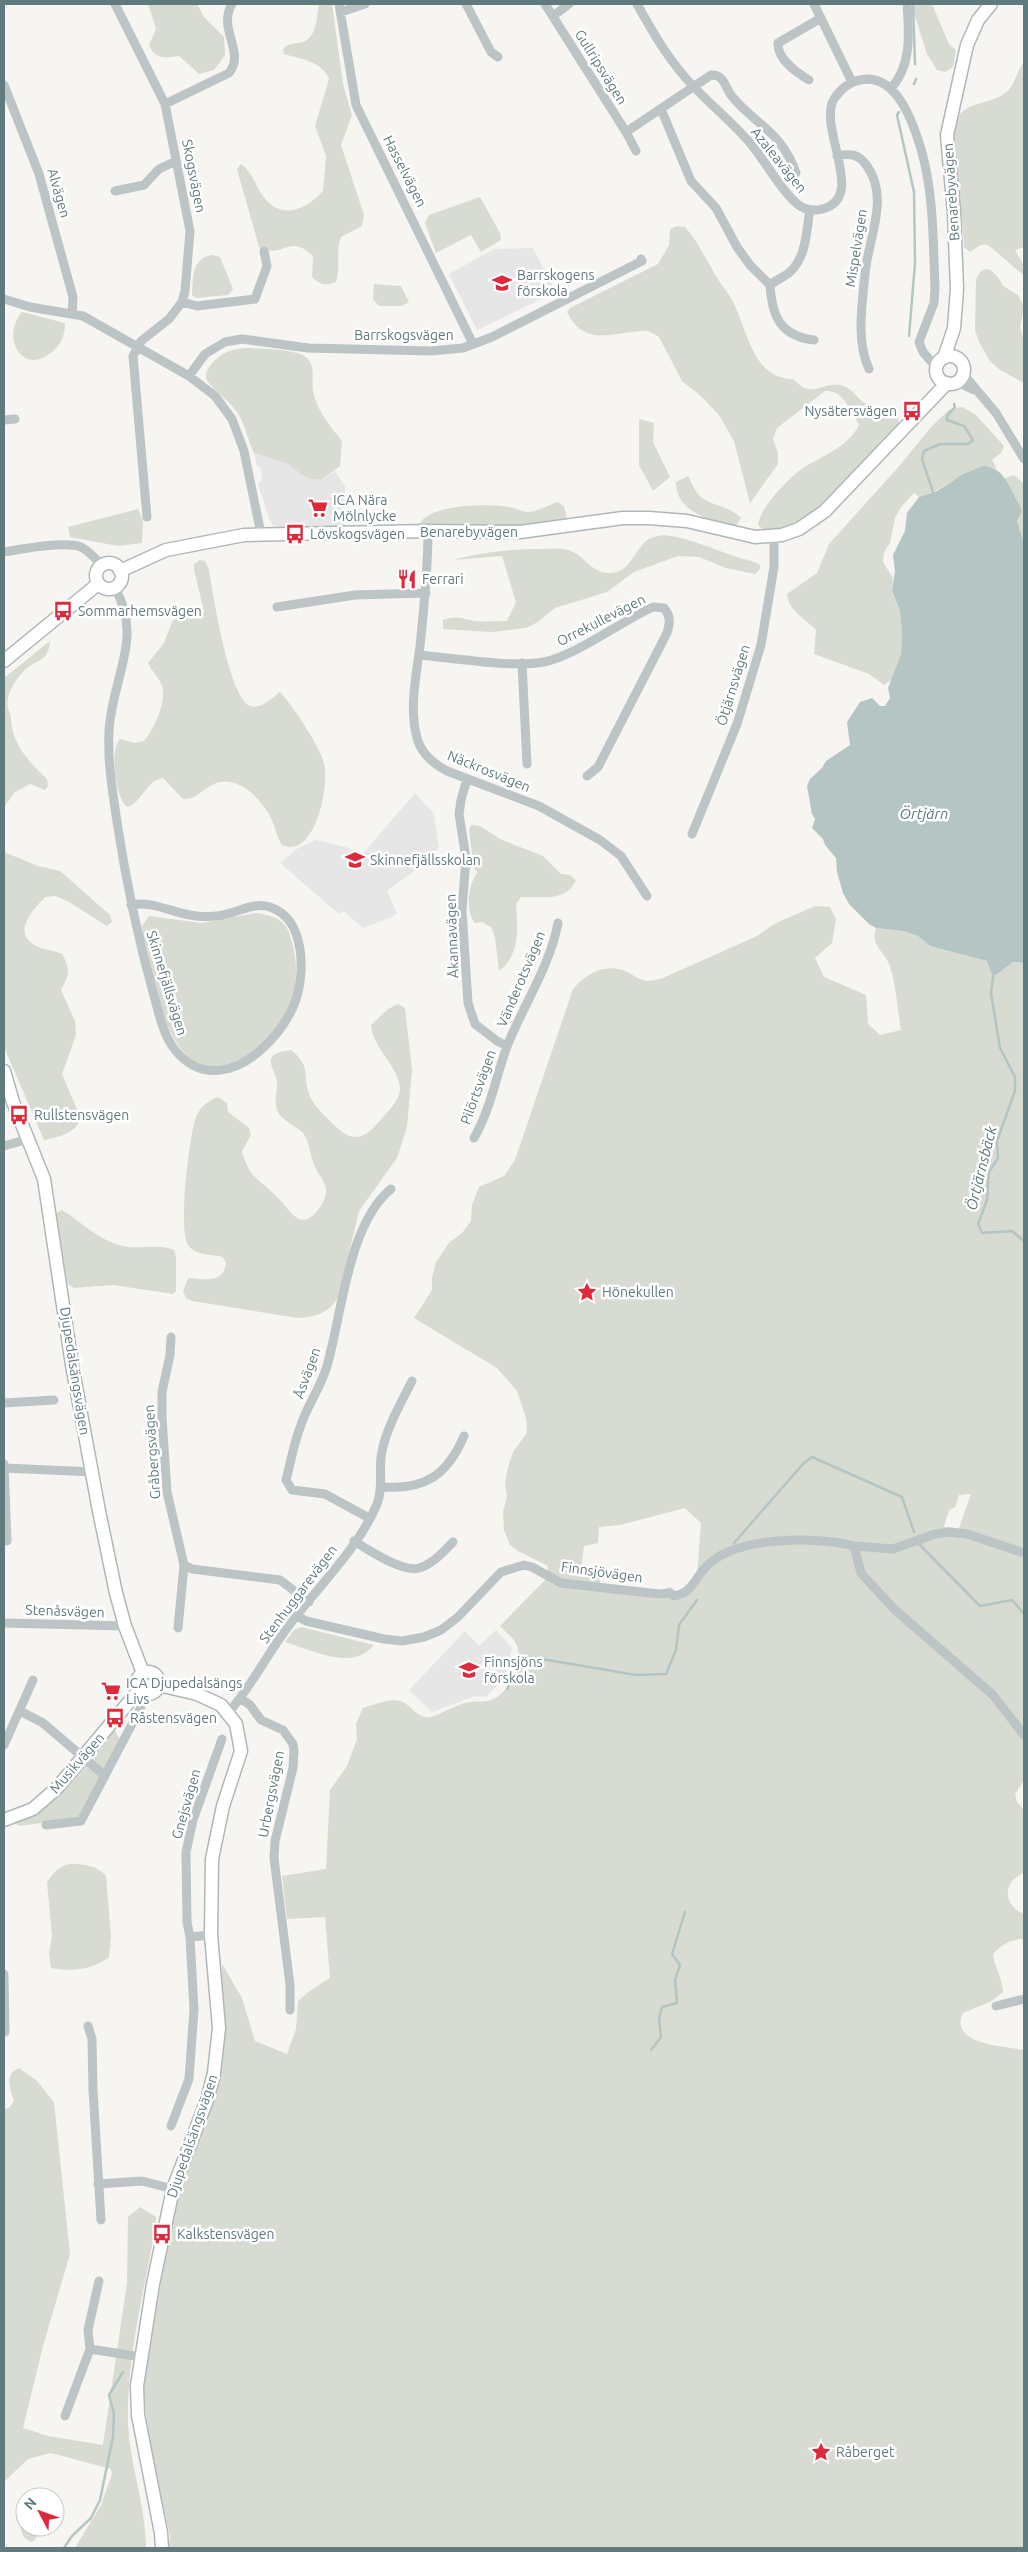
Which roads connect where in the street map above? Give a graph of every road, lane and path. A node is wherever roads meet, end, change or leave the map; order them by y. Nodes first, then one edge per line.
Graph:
1 (115, 4) edge
2 (232, 4) edge
3 (365, 4) edge
4 (466, 4) edge
5 (545, 4) edge
6 (570, 4) edge
7 (637, 4) edge
8 (814, 4) edge
9 (907, 4) edge
10 (991, 4) edge
11 (340, 8) edge
12 (553, 16) junction
13 (821, 18) junction
14 (498, 57) dead end
15 (809, 80) dead end
16 (852, 82) junction
17 (4, 85) edge
18 (693, 87) junction
19 (891, 88) junction
20 (165, 104) junction
21 (661, 109) junction
22 (626, 132) junction
23 (636, 151) dead end
24 (837, 156) junction
25 (176, 161) junction
26 (796, 173) dead end
27 (115, 191) dead end
28 (810, 210) junction
29 (264, 251) dead end
30 (641, 259) dead end
31 (770, 285) junction
32 (4, 299) edge
33 (182, 302) junction
34 (72, 314) junction
35 (954, 328) junction
36 (814, 340) dead end
37 (473, 344) junction
38 (138, 346) junction
39 (869, 369) dead end
40 (947, 372) junction
41 (189, 376) junction
42 (15, 419) dead end
43 (4, 420) edge
44 (1024, 459) edge
45 (147, 517) dead end
46 (428, 531) junction
47 (262, 534) junction
48 (775, 541) junction
49 (4, 552) edge
50 (102, 566) junction
51 (120, 571) junction
52 (98, 584) junction
53 (115, 588) junction
54 (426, 593) junction
55 (277, 607) dead end
56 (419, 655) junction
57 (4, 660) edge
58 (522, 663) junction
59 (527, 764) dead end
60 (588, 776) dead end
61 (467, 779) junction
62 (692, 834) dead end
63 (647, 896) dead end
64 (131, 905) junction
65 (558, 924) dead end
66 (507, 1046) junction
67 (4, 1072) edge
68 (474, 1138) dead end
69 (28, 1139) junction
70 (4, 1146) edge
71 (391, 1189) dead end
72 (171, 1337) dead end
73 (412, 1381) dead end
74 (54, 1400) dead end
75 (4, 1402) edge
76 (464, 1436) dead end
77 (4, 1465) edge
78 (92, 1472) junction
79 (382, 1487) junction
80 (369, 1518) junction
81 (6, 1541) dead end
82 (354, 1541) junction
83 (453, 1542) dead end
84 (854, 1546) junction
85 (1024, 1552) edge
86 (184, 1565) junction
87 (309, 1602) junction
88 (297, 1616) junction
89 (4, 1623) edge
90 (125, 1626) junction
91 (178, 1628) dead end
92 (143, 1673) junction
93 (33, 1680) dead end
94 (159, 1685) junction
95 (139, 1690) junction
96 (240, 1698) junction
97 (141, 1707) dead end
98 (20, 1711) junction
99 (229, 1712) junction
100 (7, 1730) edge
101 (1024, 1735) edge
102 (222, 1739) dead end
103 (4, 1745) edge
104 (83, 1758) junction
105 (106, 1776) junction
106 (4, 1820) edge
107 (46, 1825) dead end
108 (211, 1935) junction
109 (190, 1937) junction
110 (4, 1974) edge
111 (1024, 1999) edge
112 (996, 2006) dead end
113 (290, 2010) dead end
114 (88, 2026) dead end
115 (5, 2032) edge
116 (171, 2126) dead end
117 (98, 2184) junction
118 (173, 2189) junction
119 (101, 2220) dead end
120 (99, 2281) dead end
121 (90, 2349) junction
122 (141, 2357) junction
123 (65, 2416) dead end
124 (162, 2548) edge

1 - 20 street, Skogsvägen
2 - 20 street
3 - 11 street
4 - 14 street
5 - 12 street, Gullripsvägen
6 - 12 street
7 - 18 street, Azaleavägen
8 - 13 street
9 - 19 street
10 - 35 street, Benarebyvägen
11 - 37 street, Hasselvägen
12 - 22 street, Gullripsvägen
13 - 15 street
13 - 16 street
16 - 19 street
16 - 24 street, Azaleavägen
17 - 34 street, Alvägen
18 - 21 street
18 - 26 street
18 - 28 street, Azaleavägen
19 - 40 street
20 - 25 street, Skogsvägen
21 - 22 street
21 - 31 street
22 - 23 street, Gullripsvägen
24 - 28 street, Azaleavägen
24 - 39 street, Mispelvägen
25 - 27 street
25 - 33 street, Skogsvägen
28 - 31 street
29 - 33 street
30 - 37 street, Barrskogsvägen
31 - 36 street
32 - 34 street
33 - 38 street
34 - 38 street
35 - 40 street, Benarebyvägen
35 - 40 street, Benarebyvägen
37 - 41 street, Barrskogsvägen
38 - 41 street
38 - 45 street
40 - 44 street
40 - 48 street, Benarebyvägen
41 - 47 street
42 - 43 street
46 - 47 street, Benarebyvägen
46 - 48 street, Benarebyvägen
46 - 54 street, Näckrosvägen
47 - 51 street, Benarebyvägen
48 - 62 street, Ötjärnsvägen
49 - 50 street
50 - 51 street
50 - 52 street
51 - 53 street
52 - 53 street
52 - 57 street
53 - 64 street, Skinnefjällsvägen
54 - 55 street
54 - 56 street, Näckrosvägen
56 - 58 street, Orrekullevägen
56 - 61 street, Näckrosvägen
58 - 59 street
58 - 60 street, Orrekullevägen
61 - 63 street, Näckrosvägen
61 - 66 street, Åkannavägen
64 - 64 street, Skinnefjällsvägen
65 - 66 street, Vänderotsvägen
66 - 68 street, Pilörtsvägen
67 - 69 street, Djupedalsängsvägen
69 - 70 street
69 - 78 street, Djupedalsängsvägen
71 - 80 street, Åsvägen
72 - 86 street, Gråbergsvägen
73 - 79 street, Stenhuggarevägen
74 - 75 street
76 - 79 street
77 - 78 street
77 - 81 street
78 - 90 street, Djupedalsängsvägen
79 - 80 street, Stenhuggarevägen
80 - 82 street, Stenhuggarevägen
82 - 83 street, Stenhuggarevägen
82 - 87 street, Stenhuggarevägen
84 - 85 street, Finnsjövägen
84 - 88 street, Finnsjövägen
84 - 101 street
86 - 87 street
86 - 91 street, Gråbergsvägen
87 - 88 street, Stenhuggarevägen
88 - 96 street, Stenhuggarevägen
89 - 90 street, Stenåsvägen
90 - 92 street, Djupedalsängsvägen
92 - 94 street
92 - 95 street, Musikvägen
93 - 98 street
94 - 95 street
94 - 99 street
95 - 104 street, Musikvägen
96 - 99 street, Stenhuggarevägen
96 - 113 street, Urbergsvägen
97 - 105 street
98 - 100 street
98 - 104 street
99 - 108 street, Djupedalsängsvägen
100 - 103 street
102 - 109 street, Gnejsvägen
104 - 105 street
104 - 106 street, Musikvägen
105 - 107 street
108 - 109 street
108 - 118 street, Djupedalsängsvägen
109 - 116 street, Gnejsvägen
110 - 115 street
111 - 112 street
114 - 117 street
117 - 118 street
117 - 119 street
118 - 122 street, Djupedalsängsvägen
120 - 121 street
121 - 122 street
121 - 123 street
122 - 124 street, Djupedalsängsvägen

